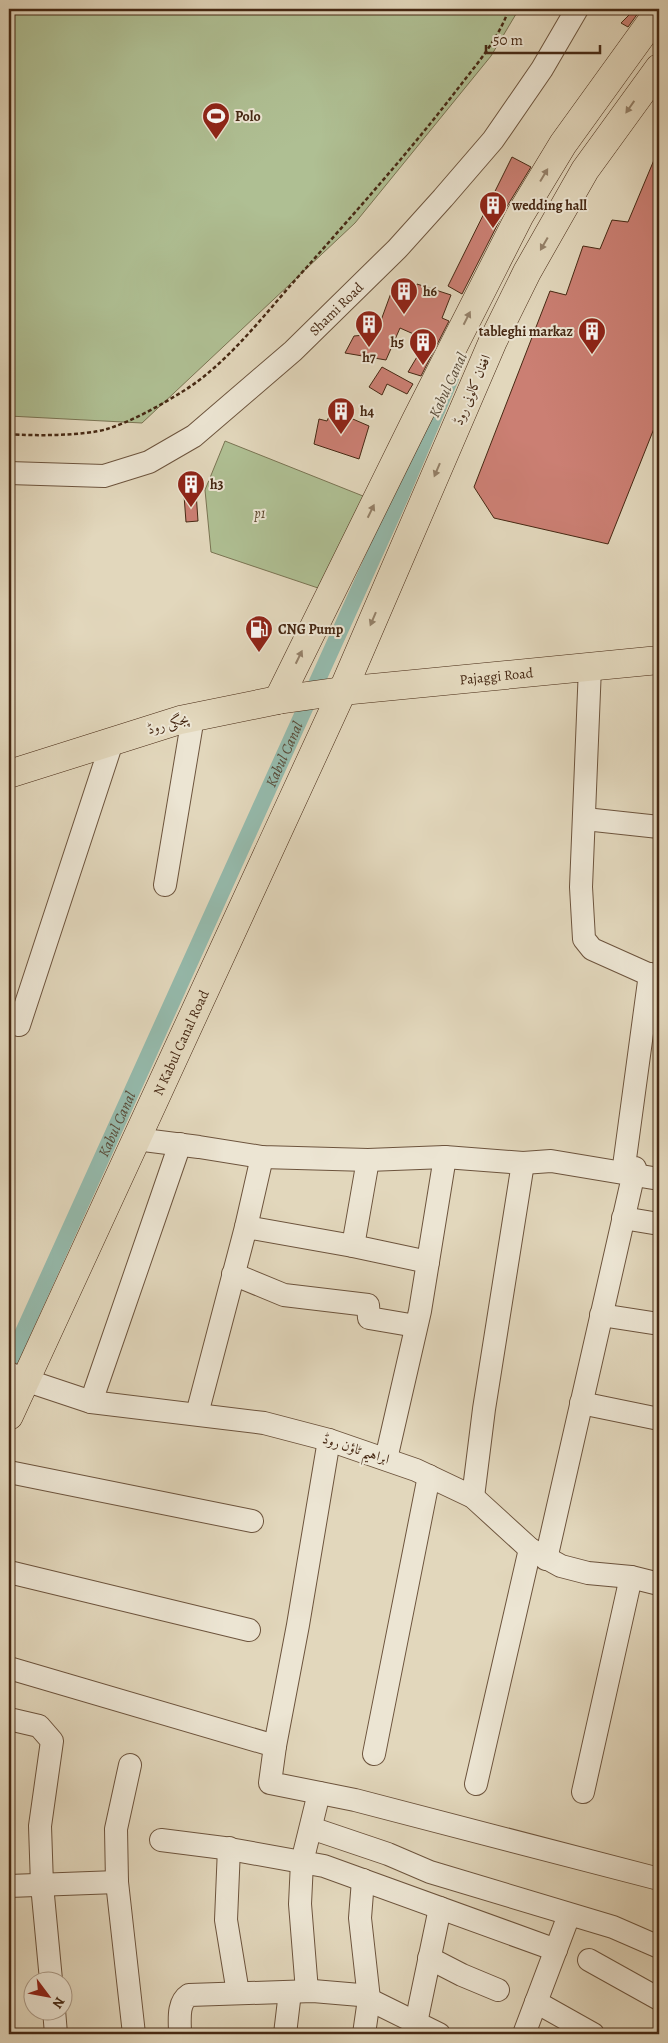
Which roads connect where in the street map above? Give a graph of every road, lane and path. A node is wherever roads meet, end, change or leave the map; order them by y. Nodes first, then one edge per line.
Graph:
1 (509, 9) edge
2 (577, 9) edge
3 (659, 11) edge
4 (659, 68) edge
5 (435, 429) junction
6 (9, 434) edge
7 (9, 473) edge
8 (659, 660) edge
9 (590, 667) junction
10 (338, 695) junction
11 (286, 699) junction
12 (193, 717) junction
13 (112, 742) junction
14 (9, 774) edge
15 (585, 819) junction
16 (659, 828) edge
17 (165, 885) dead end
18 (654, 977) edge
19 (19, 1025) dead end
20 (136, 1139) junction
21 (180, 1144) junction
22 (262, 1157) junction
23 (445, 1157) junction
24 (368, 1160) junction
25 (523, 1163) junction
26 (633, 1175) junction
27 (659, 1179) edge
28 (623, 1218) junction
29 (659, 1224) edge
30 (246, 1227) junction
31 (353, 1246) junction
32 (428, 1262) junction
33 (234, 1274) junction
34 (601, 1315) junction
35 (659, 1324) edge
36 (416, 1326) junction
37 (18, 1377) edge
38 (91, 1402) junction
39 (581, 1402) junction
40 (197, 1414) junction
41 (9, 1416) edge
42 (659, 1419) edge
43 (329, 1440) junction
44 (386, 1459) junction
45 (9, 1472) edge
46 (429, 1476) junction
47 (473, 1497) junction
48 (252, 1521) dead end
49 (538, 1554) junction
50 (9, 1572) edge
51 (631, 1577) junction
52 (659, 1584) edge
53 (249, 1630) dead end
54 (9, 1668) edge
55 (9, 1719) edge
56 (275, 1746) junction
57 (374, 1754) dead end
58 (130, 1765) dead end
59 (476, 1784) dead end
60 (583, 1792) dead end
61 (319, 1793) junction
62 (311, 1828) junction
63 (161, 1840) dead end
64 (229, 1848) junction
65 (302, 1862) junction
66 (659, 1879) edge
67 (363, 1880) junction
68 (117, 1882) junction
69 (9, 1886) edge
70 (42, 1886) junction
71 (440, 1908) junction
72 (569, 1915) junction
73 (659, 1947) edge
74 (556, 1950) junction
75 (430, 1958) junction
76 (589, 1960) dead end
77 (50, 1970) edge
78 (498, 1990) dead end
79 (299, 1992) junction
80 (238, 1993) junction
81 (369, 1999) junction
82 (659, 1999) edge
83 (536, 2002) junction
84 (55, 2020) edge
85 (430, 2031) edge
86 (56, 2034) edge
87 (134, 2034) edge
88 (180, 2034) edge
89 (285, 2034) edge
90 (364, 2034) edge
91 (524, 2034) edge
92 (593, 2034) edge

1 - 6 path
2 - 7 street, Shami Road
5 -> 3 main road
4 -> 5 main road, افغان کالونی روڈ
5 -> 10 main road, افغان کالونی روڈ
11 -> 5 main road
8 - 9 main road, Pajaggi Road
9 - 10 main road, Pajaggi Road
9 - 15 street
10 - 11 main road, پجگی روڈ
10 - 20 main road, N Kabul Canal Road
11 - 12 main road, پجگی روڈ
12 - 13 main road, پجگی روڈ
12 - 17 street
13 - 14 main road, پجگی روڈ
13 - 19 street
15 - 16 street
15 - 18 street
18 - 26 street
20 - 21 street
20 - 37 main road, N Kabul Canal Road
21 - 22 street
21 - 38 street
22 - 24 street
22 - 30 street
23 - 24 street
23 - 25 street
23 - 32 street
24 - 31 street
25 - 26 street
25 - 47 street
26 - 27 street
26 - 28 street
28 - 29 street
28 - 34 street
30 - 31 street
30 - 33 street
31 - 32 street
32 - 36 street
33 - 36 street
33 - 40 street
34 - 35 street
34 - 39 street
36 - 44 street
37 - 38 street, ابراہیم ٹاؤن روڈ
37 - 41 main road
38 - 40 street, ابراہیم ٹاؤن روڈ
39 - 42 street
39 - 49 street
40 - 43 street, ابراہیم ٹاؤن روڈ
43 - 44 street, ابراہیم ٹاؤن روڈ
43 - 56 street
44 - 46 street, ابراہیم ٹاؤن روڈ
45 - 48 street
46 - 47 street, ابراہیم ٹاؤن روڈ
46 - 57 street
47 - 49 street, ابراہیم ٹاؤن روڈ
49 - 51 street, ابراہیم ٹاؤن روڈ
49 - 59 street
50 - 53 street
51 - 52 street, ابراہیم ٹاؤن روڈ
51 - 60 street
54 - 56 street
55 - 70 street
56 - 61 street
58 - 68 street
61 - 62 street
61 - 66 street
62 - 65 street
62 - 72 street
63 - 64 street
64 - 65 street
64 - 80 street
65 - 67 street
65 - 79 street
67 - 71 street
67 - 81 street
68 - 70 street
68 - 87 street
69 - 70 street
70 - 77 street
71 - 74 street
71 - 75 street
72 - 73 street
72 - 74 street
74 - 83 street
75 - 78 street
75 - 85 street
76 - 82 street
79 - 80 street
79 - 81 street
79 - 89 street
80 - 88 street
81 - 85 street
81 - 90 street
83 - 91 street
83 - 92 street
84 - 86 street

